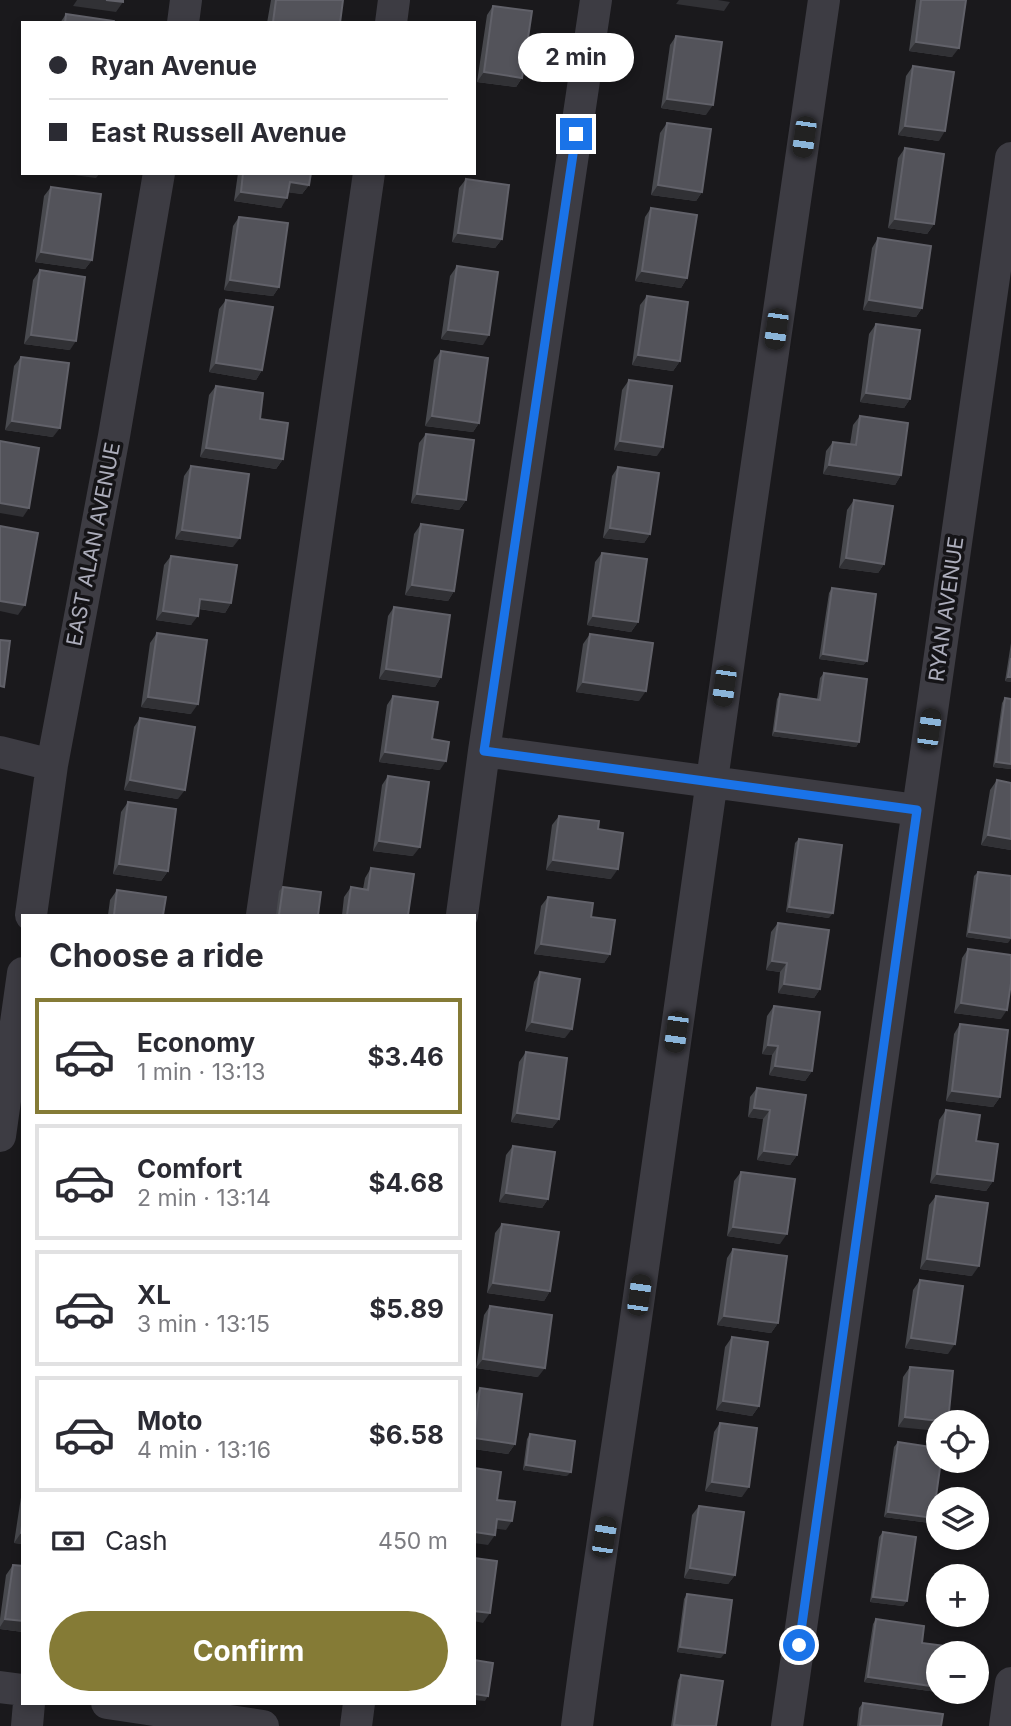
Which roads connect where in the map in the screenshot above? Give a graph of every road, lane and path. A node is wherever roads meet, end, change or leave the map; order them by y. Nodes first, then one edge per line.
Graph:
1 (186, 0) edge
2 (394, 0) edge
3 (596, 0) edge
4 (824, 0) edge
5 (183, 21) edge
6 (391, 21) edge
7 (1011, 158) edge
8 (159, 175) edge
9 (369, 175) edge
10 (484, 751) junction
11 (0, 752) edge
12 (52, 765) junction
13 (711, 783) junction
14 (917, 810) junction
15 (31, 914) edge
16 (262, 914) edge
17 (462, 914) edge
18 (21, 987) edge
19 (0, 1136) edge
20 (1011, 1683) edge
21 (0, 1687) edge
22 (21, 1690) edge
23 (29, 1705) edge
24 (359, 1705) edge
25 (151, 1706) edge
26 (253, 1725) edge
27 (27, 1726) edge
28 (356, 1726) edge
29 (577, 1726) edge
30 (787, 1726) edge
31 (1005, 1726) edge

1 - 5 street
2 - 6 street
3 - 10 street
4 - 13 street
7 - 14 street, RYAN AVENUE
8 - 12 street, EAST ALAN AVENUE
9 - 16 street
10 - 13 street
10 - 17 street
11 - 12 street
12 - 15 street, EAST ALAN AVENUE
13 - 14 street
13 - 29 street
14 - 30 street, RYAN AVENUE
18 - 19 street
20 - 31 street
21 - 22 street
23 - 27 street
24 - 28 street
25 - 26 street

